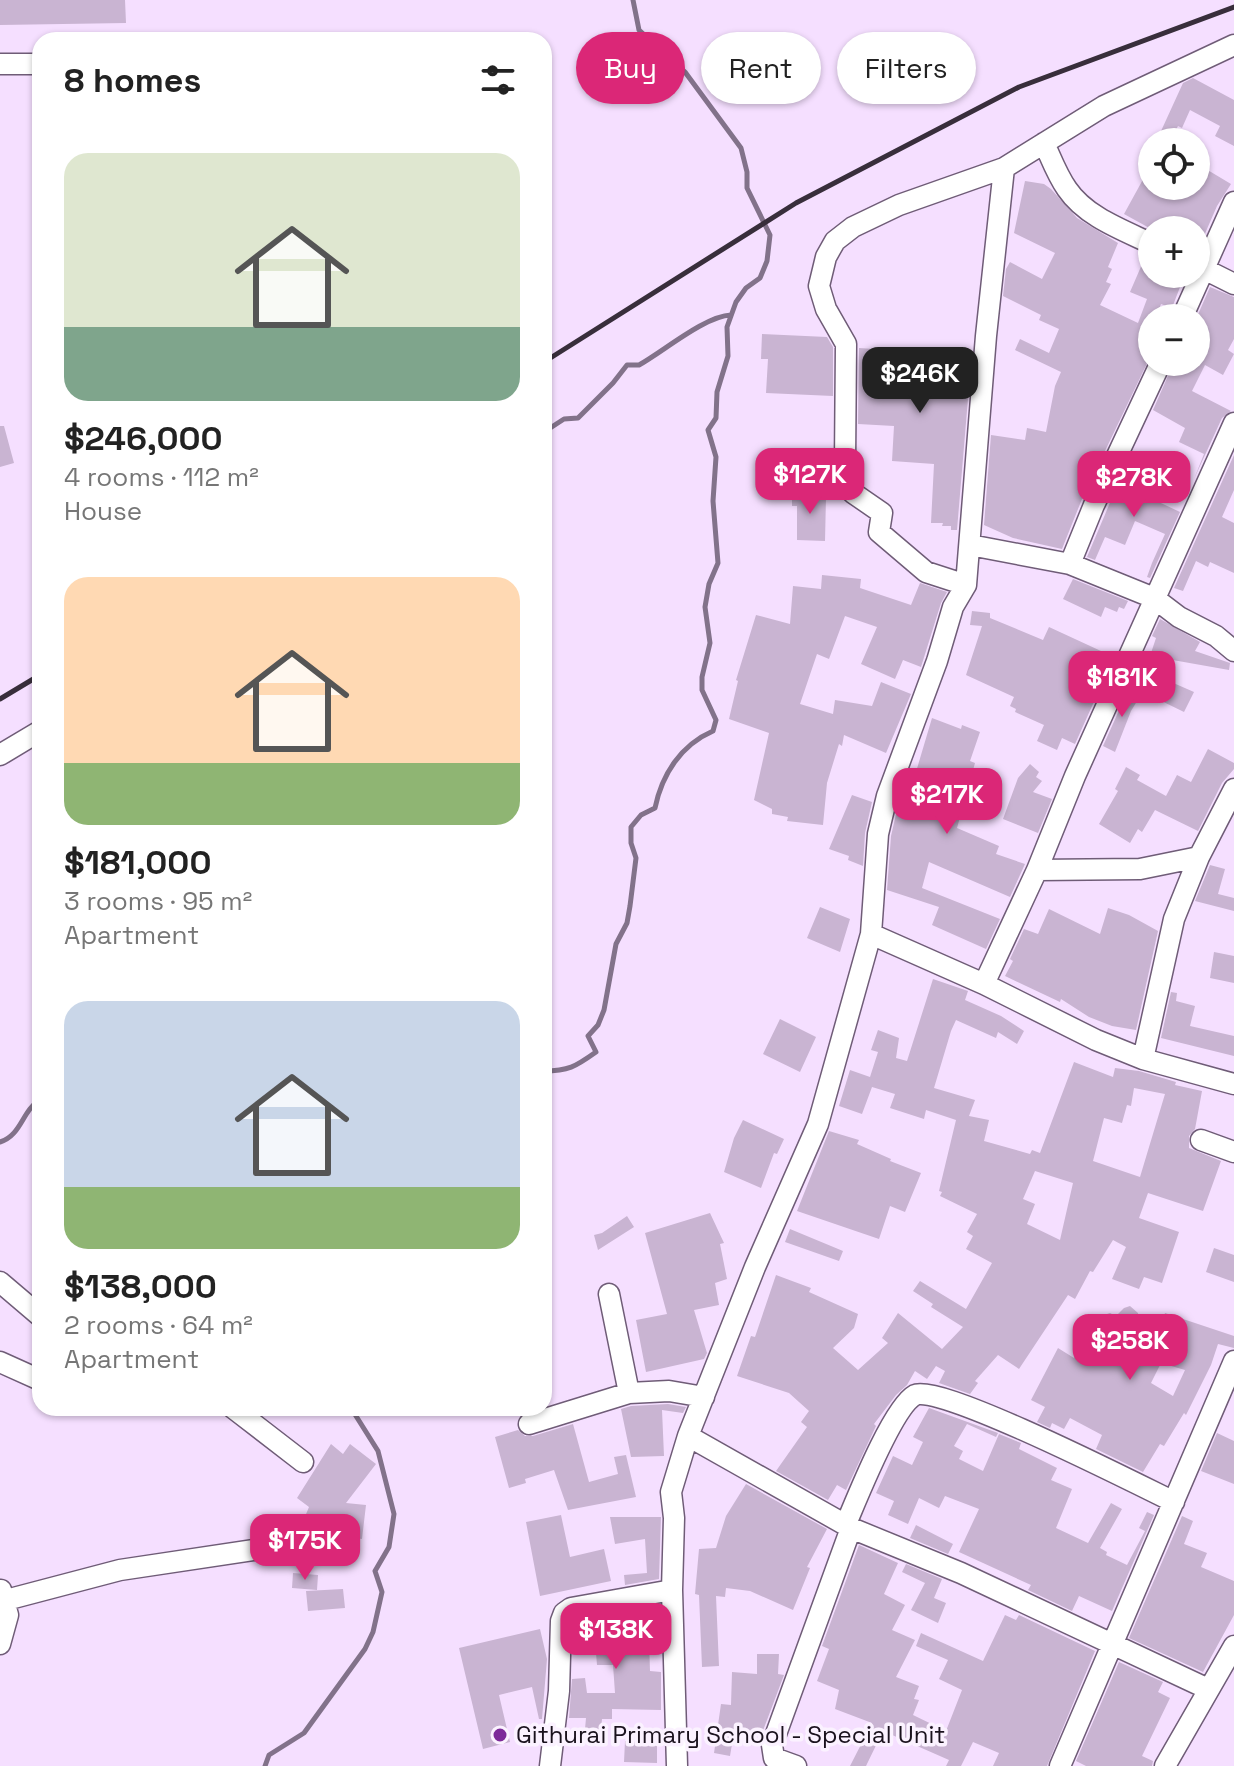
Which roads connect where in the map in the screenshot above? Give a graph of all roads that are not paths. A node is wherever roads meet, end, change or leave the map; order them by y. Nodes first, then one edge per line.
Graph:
1 (1234, 45) edge
2 (0, 64) edge
3 (32, 64) edge
4 (1044, 143) junction
5 (1004, 168) junction
6 (1234, 202) edge
7 (1138, 237) edge
8 (1210, 249) edge
9 (1210, 273) edge
10 (1234, 284) edge
11 (1154, 376) edge
12 (1234, 423) edge
13 (970, 545) junction
14 (1070, 564) junction
15 (966, 585) junction
16 (1154, 598) junction
17 (1234, 651) edge
18 (32, 736) edge
19 (0, 755) edge
20 (1234, 789) edge
21 (1199, 857) junction
22 (1037, 870) junction
23 (871, 934) junction
24 (984, 984) junction
25 (1143, 1059) junction
26 (1234, 1084) edge
27 (1201, 1140) dead end
28 (1234, 1152) edge
29 (0, 1282) edge
30 (609, 1294) dead end
31 (32, 1309) edge
32 (1234, 1361) edge
33 (0, 1362) edge
34 (32, 1376) edge
35 (629, 1393) junction
36 (704, 1397) junction
37 (243, 1416) edge
38 (529, 1424) dead end
39 (688, 1436) junction
40 (303, 1462) dead end
41 (1174, 1502) junction
42 (848, 1526) junction
43 (286, 1545) dead end
44 (672, 1590) junction
45 (3, 1594) edge
46 (1112, 1643) junction
47 (0, 1644) edge
48 (1234, 1646) edge
49 (1208, 1689) junction
50 (1064, 1765) edge
51 (550, 1766) edge
52 (677, 1766) edge
53 (796, 1766) edge
54 (1165, 1766) edge

1 - 4 street
2 - 3 street
4 - 5 street
4 - 7 street
5 - 13 street
5 - 15 street
6 - 8 street
9 - 10 street
11 - 14 street
12 - 16 street
13 - 14 street
13 - 15 street
14 - 16 street
15 - 23 street
16 - 17 street
16 - 22 street
18 - 19 street
20 - 21 street
21 - 22 street
21 - 25 street
22 - 24 street
23 - 24 street
23 - 36 street
24 - 25 street
25 - 26 street
27 - 28 street
29 - 31 street
30 - 35 street
32 - 41 street
33 - 34 street
35 - 36 street
35 - 38 street
36 - 39 street
37 - 40 street
39 - 42 street
39 - 44 street
41 - 42 street
41 - 46 street
42 - 46 street
42 - 53 street
43 - 45 street
44 - 51 street
44 - 52 street
45 - 47 street
46 - 49 street
46 - 50 street
48 - 49 street
49 - 54 street

